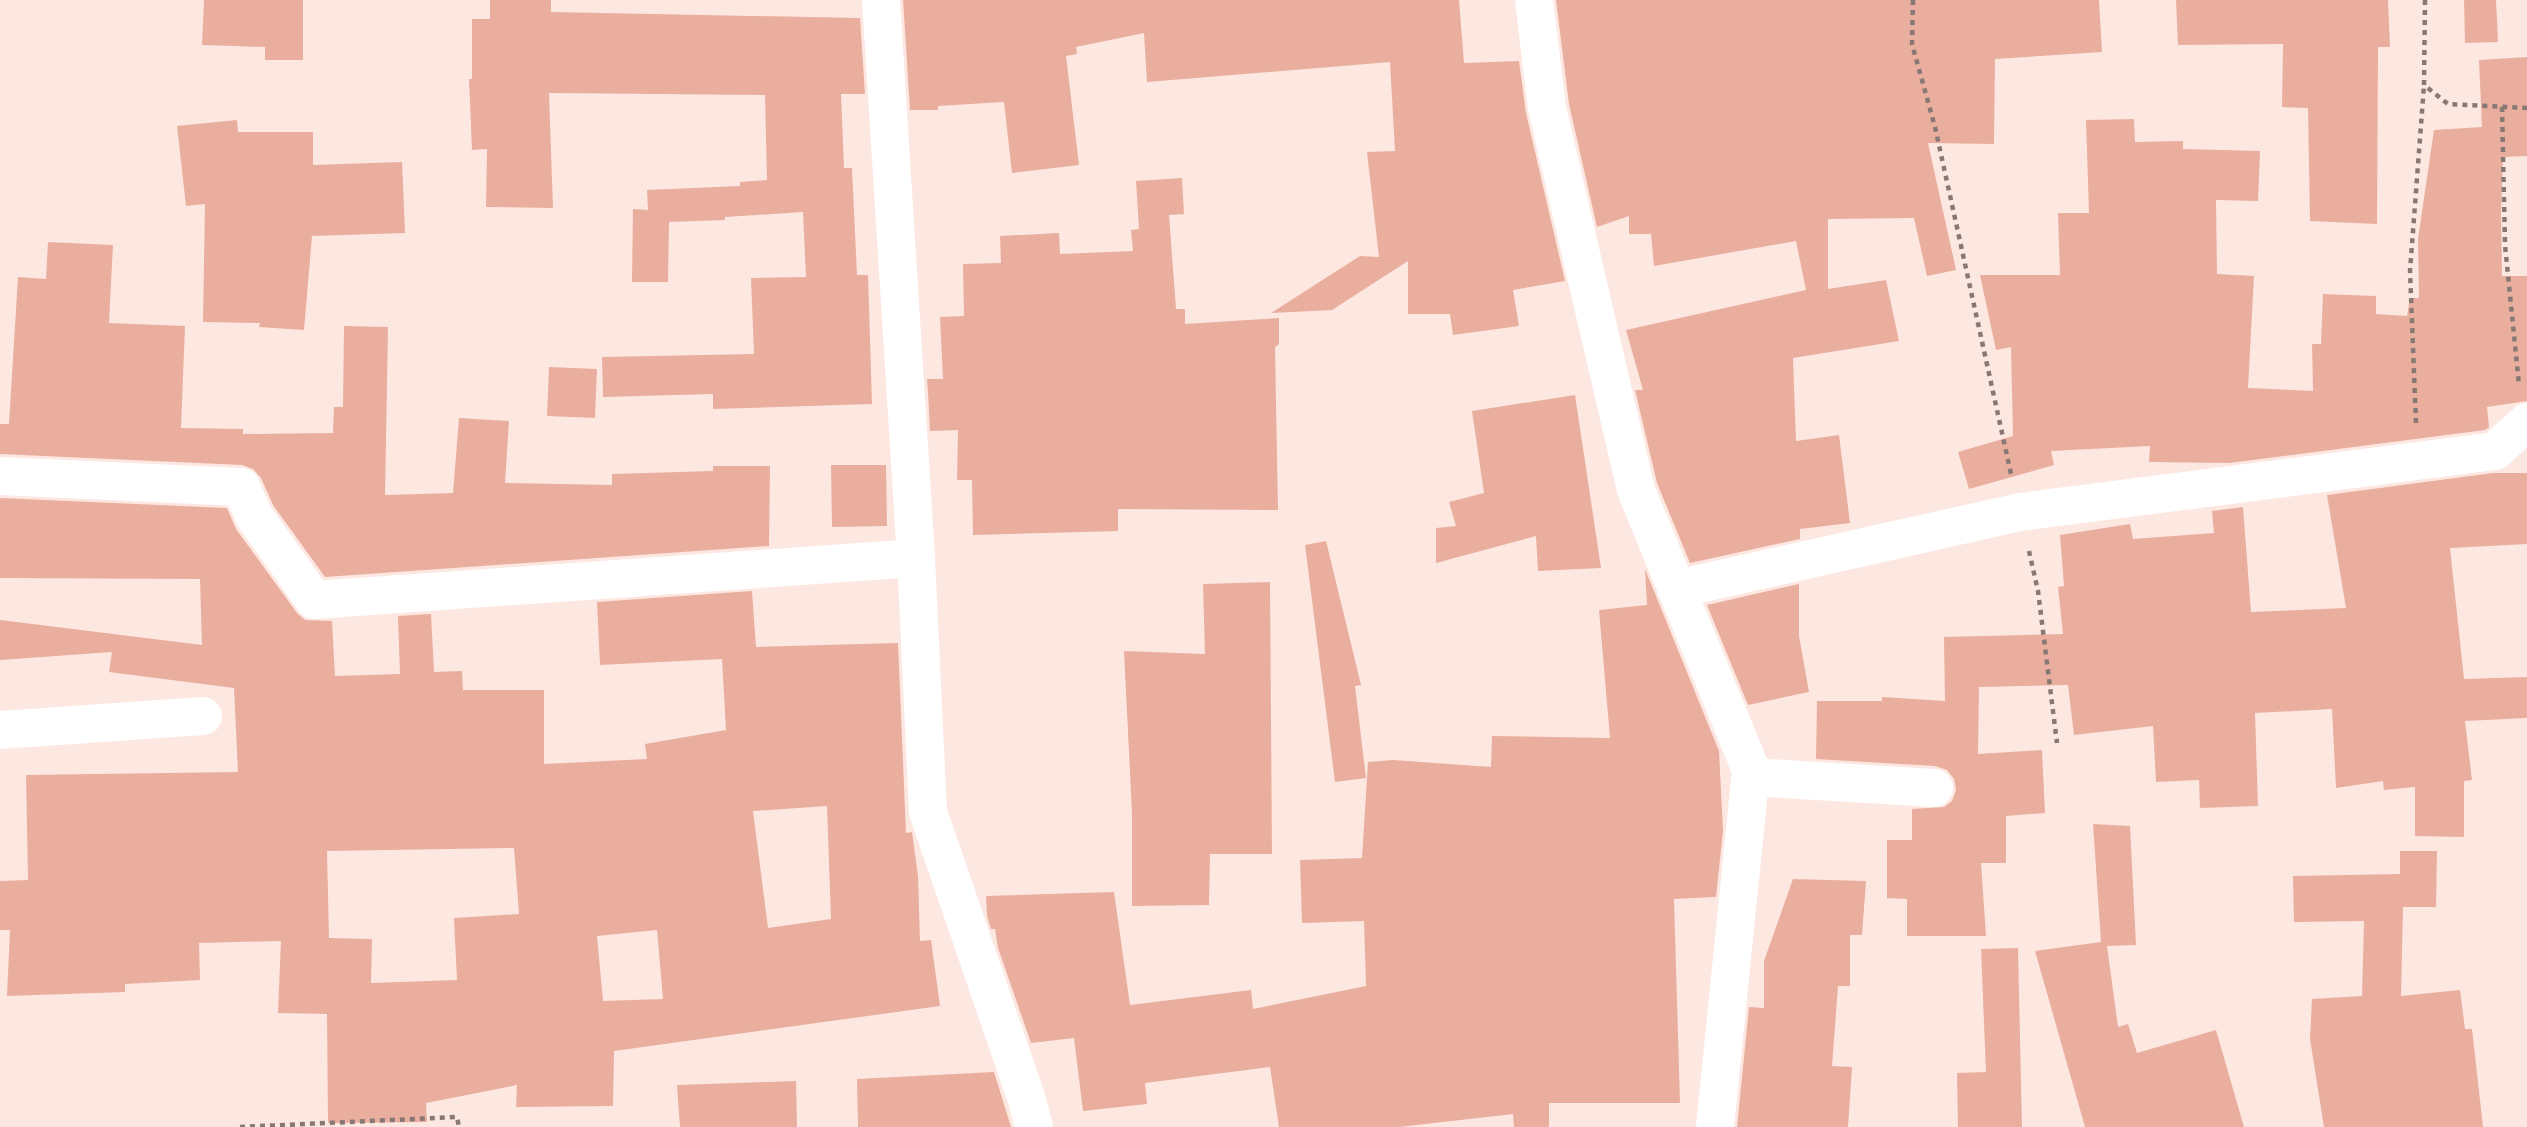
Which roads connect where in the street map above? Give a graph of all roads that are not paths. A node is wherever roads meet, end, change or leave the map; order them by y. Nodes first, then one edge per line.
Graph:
1 (881, 0) edge
2 (1534, 0) edge
3 (2525, 424) edge
4 (0, 476) edge
5 (916, 558) junction
6 (1676, 589) junction
7 (203, 716) dead end
8 (0, 730) edge
9 (1751, 777) junction
10 (1934, 788) dead end
11 (1034, 1127) edge
12 (1714, 1127) edge

1 - 5 street
2 - 6 street
3 - 6 street
4 - 5 street
5 - 11 street
6 - 9 street
7 - 8 street
9 - 10 street
9 - 12 street

